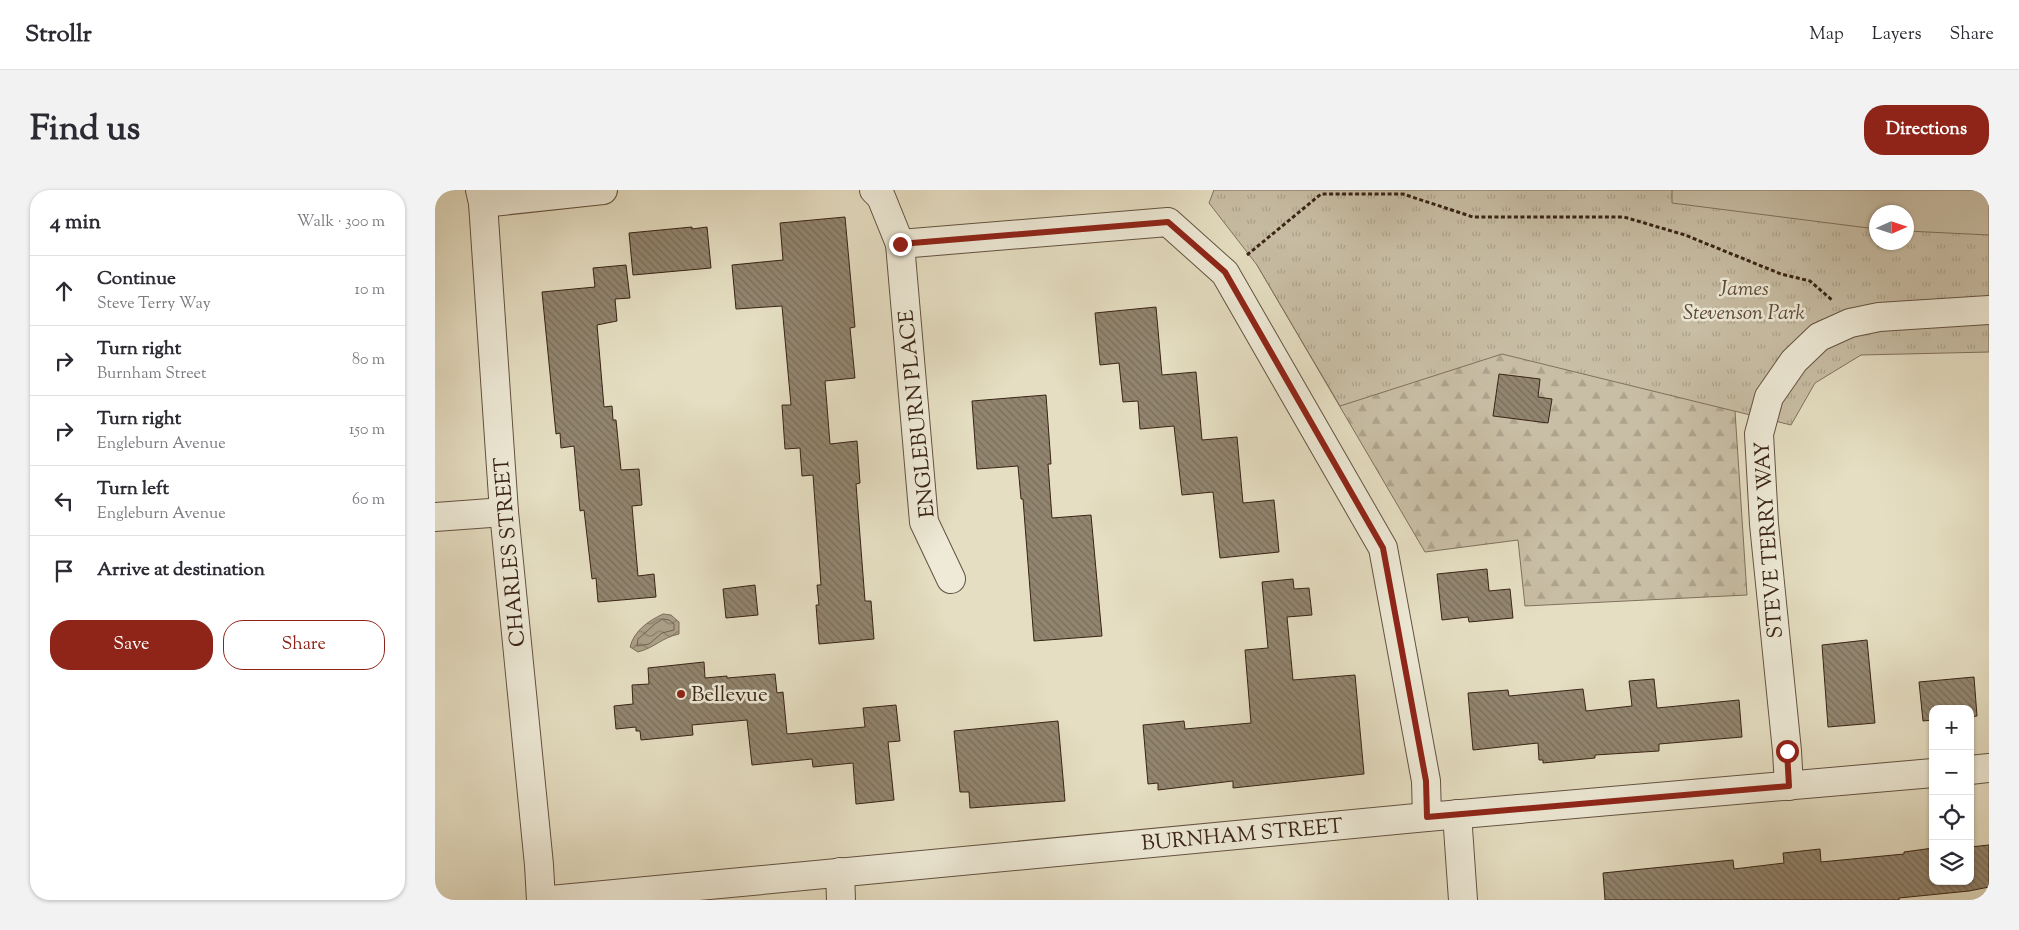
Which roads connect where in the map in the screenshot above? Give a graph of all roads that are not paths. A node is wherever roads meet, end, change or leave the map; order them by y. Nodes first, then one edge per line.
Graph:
1 (603, 190) edge
2 (874, 190) edge
3 (481, 196) edge
4 (900, 244) junction
5 (1989, 310) edge
6 (504, 512) junction
7 (435, 517) edge
8 (951, 580) dead end
9 (1989, 768) edge
10 (1974, 770) edge
11 (1929, 773) edge
12 (1789, 786) junction
13 (1457, 814) junction
14 (1427, 817) junction
15 (840, 872) junction
16 (541, 900) edge
17 (551, 900) edge
18 (841, 900) edge
19 (1463, 900) edge

1 - 3 street
2 - 4 street, ENGLEBURN PLACE
3 - 6 street, CHARLES STREET
4 - 8 street, ENGLEBURN PLACE
4 - 14 street
5 - 12 street, STEVE TERRY WAY
6 - 7 street
6 - 16 street, CHARLES STREET
9 - 10 street
11 - 12 street, BURNHAM STREET
12 - 13 street, BURNHAM STREET
13 - 14 street, BURNHAM STREET
13 - 19 street
14 - 15 street, BURNHAM STREET
15 - 17 street, BURNHAM STREET
15 - 18 street

